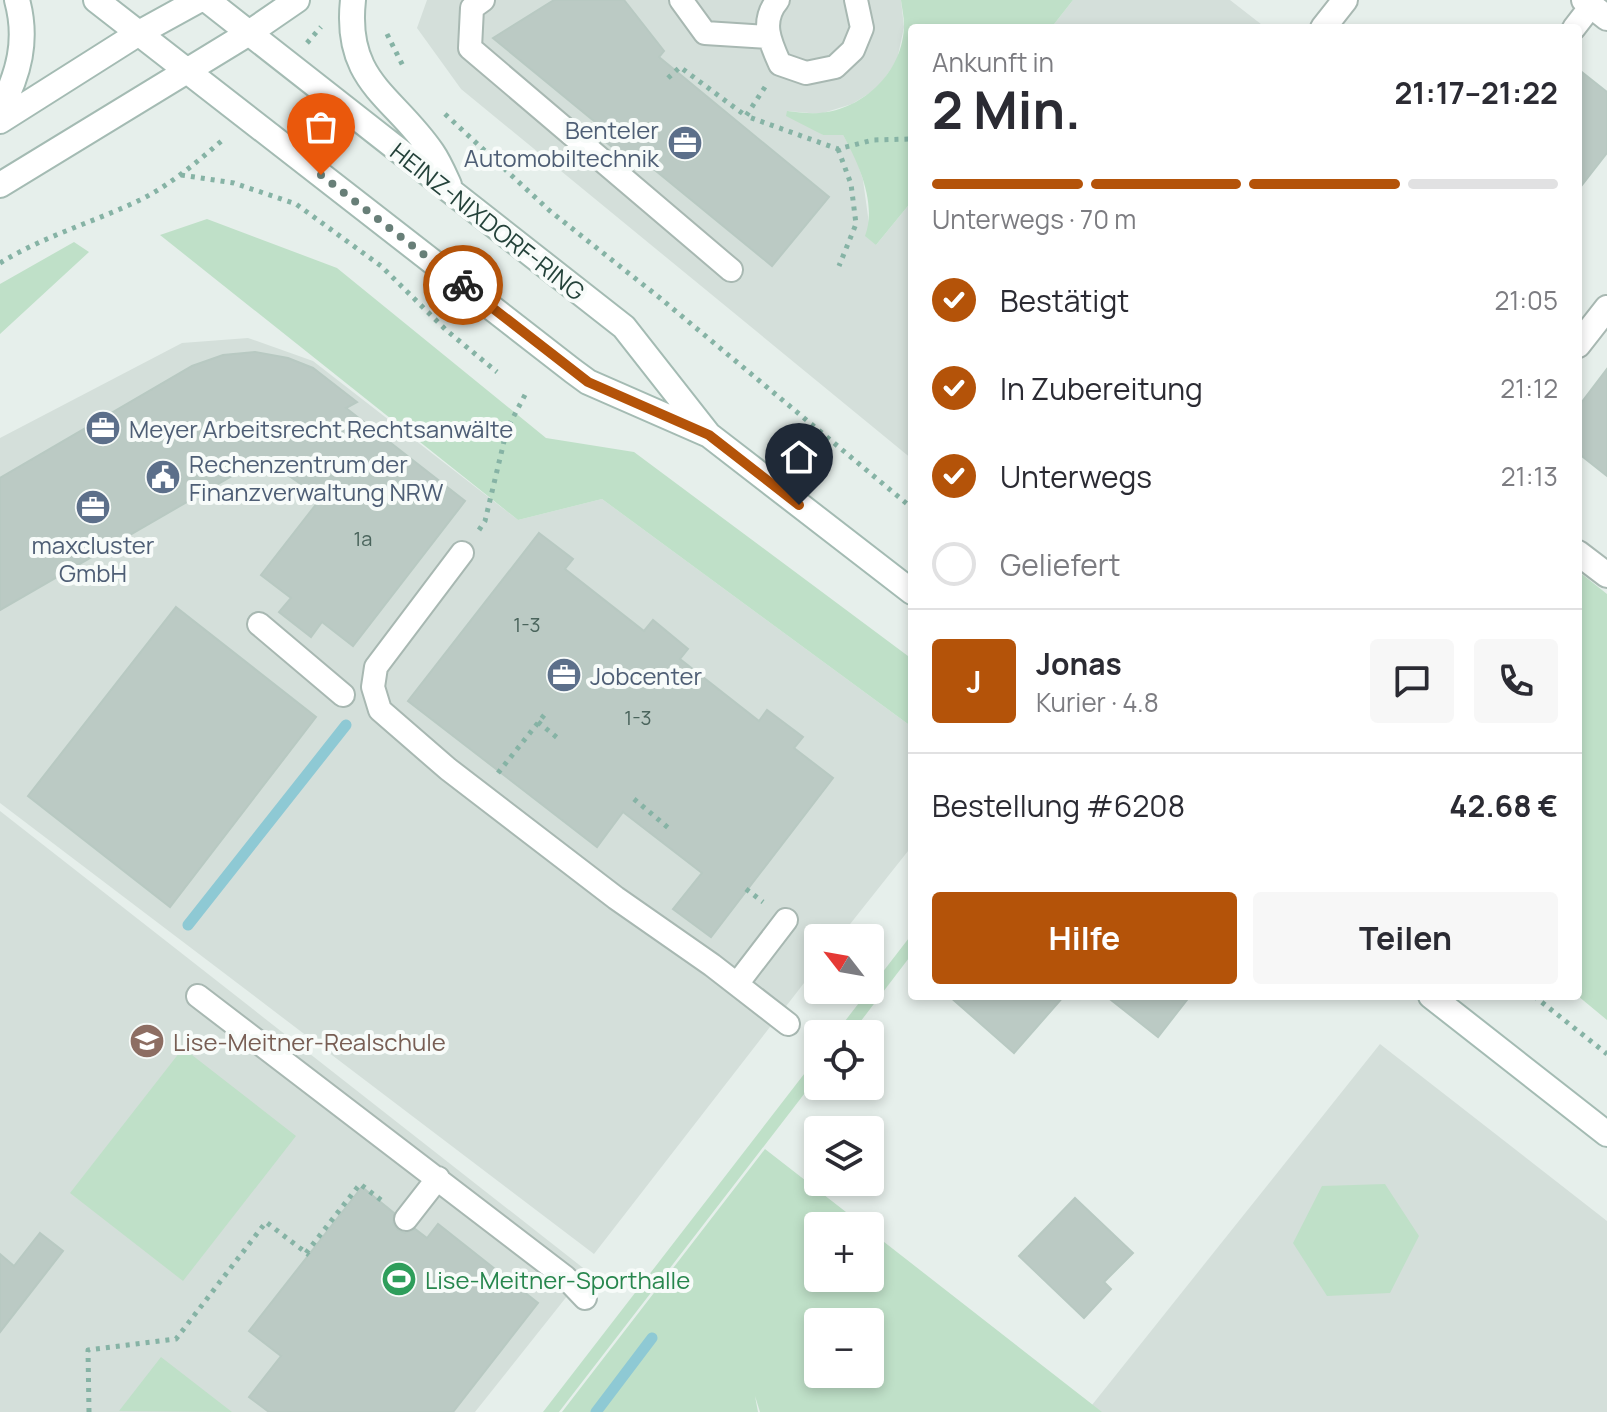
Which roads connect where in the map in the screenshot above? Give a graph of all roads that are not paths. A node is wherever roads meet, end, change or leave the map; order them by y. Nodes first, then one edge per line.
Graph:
1 (17, 0) edge
2 (96, 0) edge
3 (199, 0) edge
4 (207, 0) edge
5 (297, 0) edge
6 (353, 0) edge
7 (483, 0) edge
8 (681, 0) edge
9 (778, 0) edge
10 (856, 0) edge
11 (1345, 0) edge
12 (1594, 8) edge
13 (1326, 24) edge
14 (1578, 24) edge
15 (139, 33) junction
16 (249, 33) junction
17 (767, 37) junction
18 (185, 70) junction
19 (0, 110) edge
20 (0, 121) edge
21 (0, 185) edge
22 (454, 194) junction
23 (731, 270) dead end
24 (1607, 308) edge
25 (1582, 340) edge
26 (709, 435) junction
27 (462, 553) road end
28 (1582, 556) edge
29 (1607, 575) edge
30 (908, 589) edge
31 (259, 624) dead end
32 (343, 695) dead end
33 (786, 920) dead end
34 (737, 984) junction
35 (198, 996) dead end
36 (1436, 1000) edge
37 (788, 1024) dead end
38 (1607, 1134) edge
39 (438, 1178) junction
40 (406, 1219) road end
41 (585, 1298) dead end

1 - 19 main road
2 - 15 main road, HEINZ-NIXDORF-RING
3 - 15 main road
4 - 16 main road, HEINZ-NIXDORF-RING
5 - 16 main road
6 - 22 main road
7 - 23 lane
8 - 17 lane
9 - 17 lane
10 - 17 lane
11 - 13 main road
12 - 14 lane
15 - 18 main road, HEINZ-NIXDORF-RING
15 - 20 main road
16 - 18 main road
16 - 22 main road, HEINZ-NIXDORF-RING
18 - 21 main road
18 - 26 main road, HEINZ-NIXDORF-RING
22 - 26 main road, HEINZ-NIXDORF-RING
24 - 25 main road
26 - 30 main road, HEINZ-NIXDORF-RING
27 - 34 lane
28 - 29 main road
31 - 32 lane
33 - 34 lane
34 - 37 lane
35 - 39 lane
36 - 38 main road
39 - 40 lane
39 - 41 lane

